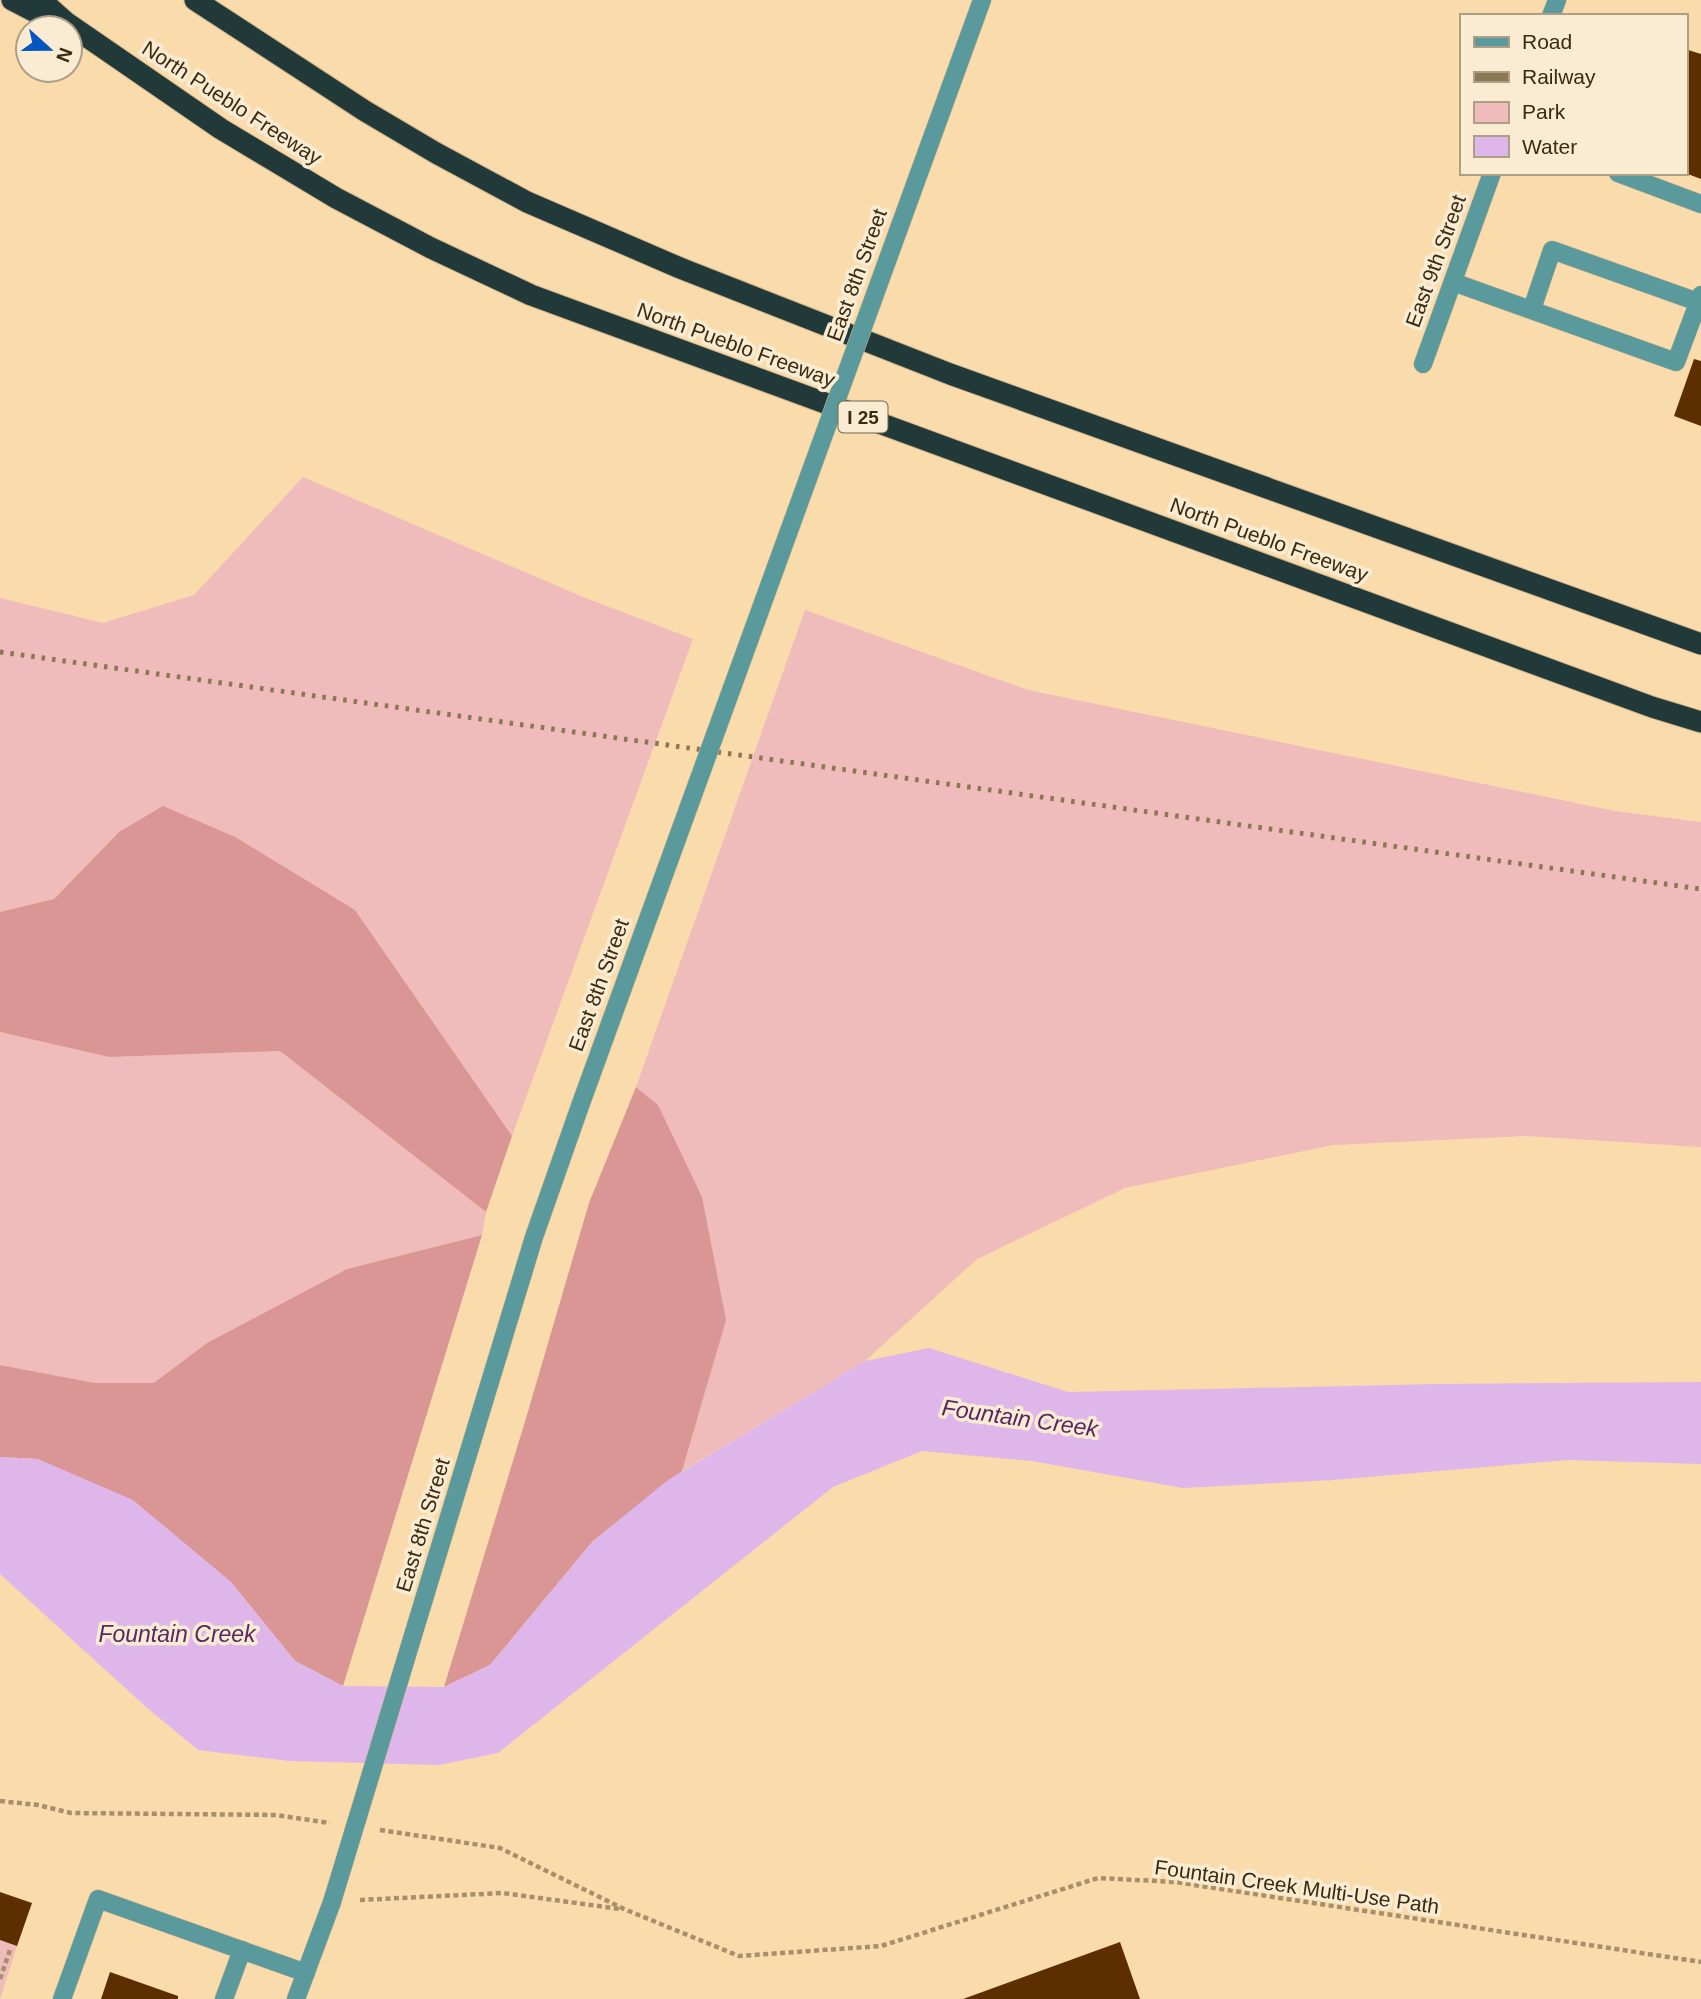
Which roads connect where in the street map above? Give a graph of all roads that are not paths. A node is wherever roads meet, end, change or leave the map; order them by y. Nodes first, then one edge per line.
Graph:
1 (12, 0) edge
2 (41, 0) edge
3 (195, 0) edge
4 (982, 0) edge
5 (39, 14) edge
6 (57, 14) edge
7 (84, 35) edge
8 (1491, 175) edge
9 (1623, 175) edge
10 (1701, 204) edge
11 (1453, 282) junction
12 (1700, 298) edge
13 (1532, 309) junction
14 (1423, 364) dead end
15 (1701, 644) edge
16 (1701, 722) edge
17 (242, 1950) junction
18 (306, 1973) junction
19 (62, 1999) edge
20 (224, 1999) edge
21 (296, 1999) edge

1 - 5 highway
2 - 6 highway, North Pueblo Freeway / I 25
3 - 15 highway
4 - 18 street, East 8th Street, bridge
7 - 16 highway, North Pueblo Freeway / I 25
8 - 11 street, East 9th Street
9 - 10 street
11 - 13 street
11 - 14 street, East 9th Street
12 - 13 street
12 - 13 street
17 - 18 street
17 - 19 street
17 - 20 street
18 - 21 street, East 8th Street

